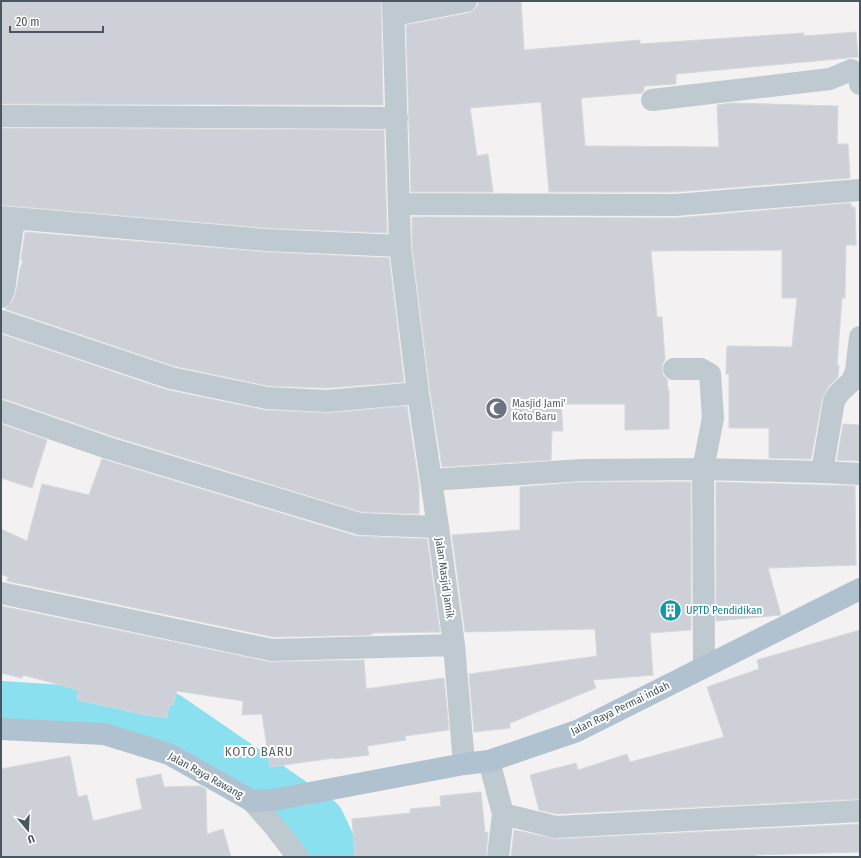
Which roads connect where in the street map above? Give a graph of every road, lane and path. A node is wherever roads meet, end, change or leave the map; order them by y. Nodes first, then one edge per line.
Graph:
1 (466, 1) edge
2 (393, 8) edge
3 (860, 84) edge
4 (652, 100) dead end
5 (1, 116) edge
6 (397, 118) junction
7 (860, 190) edge
8 (399, 204) junction
9 (7, 218) edge
10 (400, 246) junction
11 (1, 297) edge
12 (1, 321) edge
13 (860, 337) edge
14 (674, 369) dead end
15 (418, 393) junction
16 (1, 411) edge
17 (703, 469) junction
18 (822, 472) junction
19 (860, 474) edge
20 (431, 480) junction
21 (438, 527) junction
22 (860, 589) edge
23 (1, 593) edge
24 (454, 645) junction
25 (704, 667) junction
26 (1, 729) edge
27 (489, 761) junction
28 (464, 764) junction
29 (263, 801) junction
30 (860, 811) edge
31 (503, 814) junction
32 (298, 857) edge
33 (498, 857) edge

1 - 2 street
2 - 6 street, Jalan Masjid Jamik
3 - 4 street
5 - 6 street
6 - 8 street, Jalan Masjid Jamik
7 - 8 street
8 - 10 street, Jalan Masjid Jamik
9 - 10 street
9 - 11 street
10 - 15 street, Jalan Masjid Jamik
12 - 15 street
13 - 18 street
14 - 17 street
15 - 20 street, Jalan Masjid Jamik
16 - 21 street
17 - 18 street
17 - 20 street
17 - 25 street
18 - 19 street
20 - 21 street, Jalan Masjid Jamik
21 - 24 street, Jalan Masjid Jamik
22 - 25 main road, Jalan Raya Permai indah
23 - 24 street
24 - 28 street, Jalan Masjid Jamik
25 - 27 main road, Jalan Raya Permai indah
26 - 29 main road, Jalan Raya Rawang
27 - 28 main road, Jalan Raya Permai indah
27 - 31 street
28 - 29 main road, Jalan Raya Permai indah
29 - 32 street
30 - 31 street
31 - 33 street

